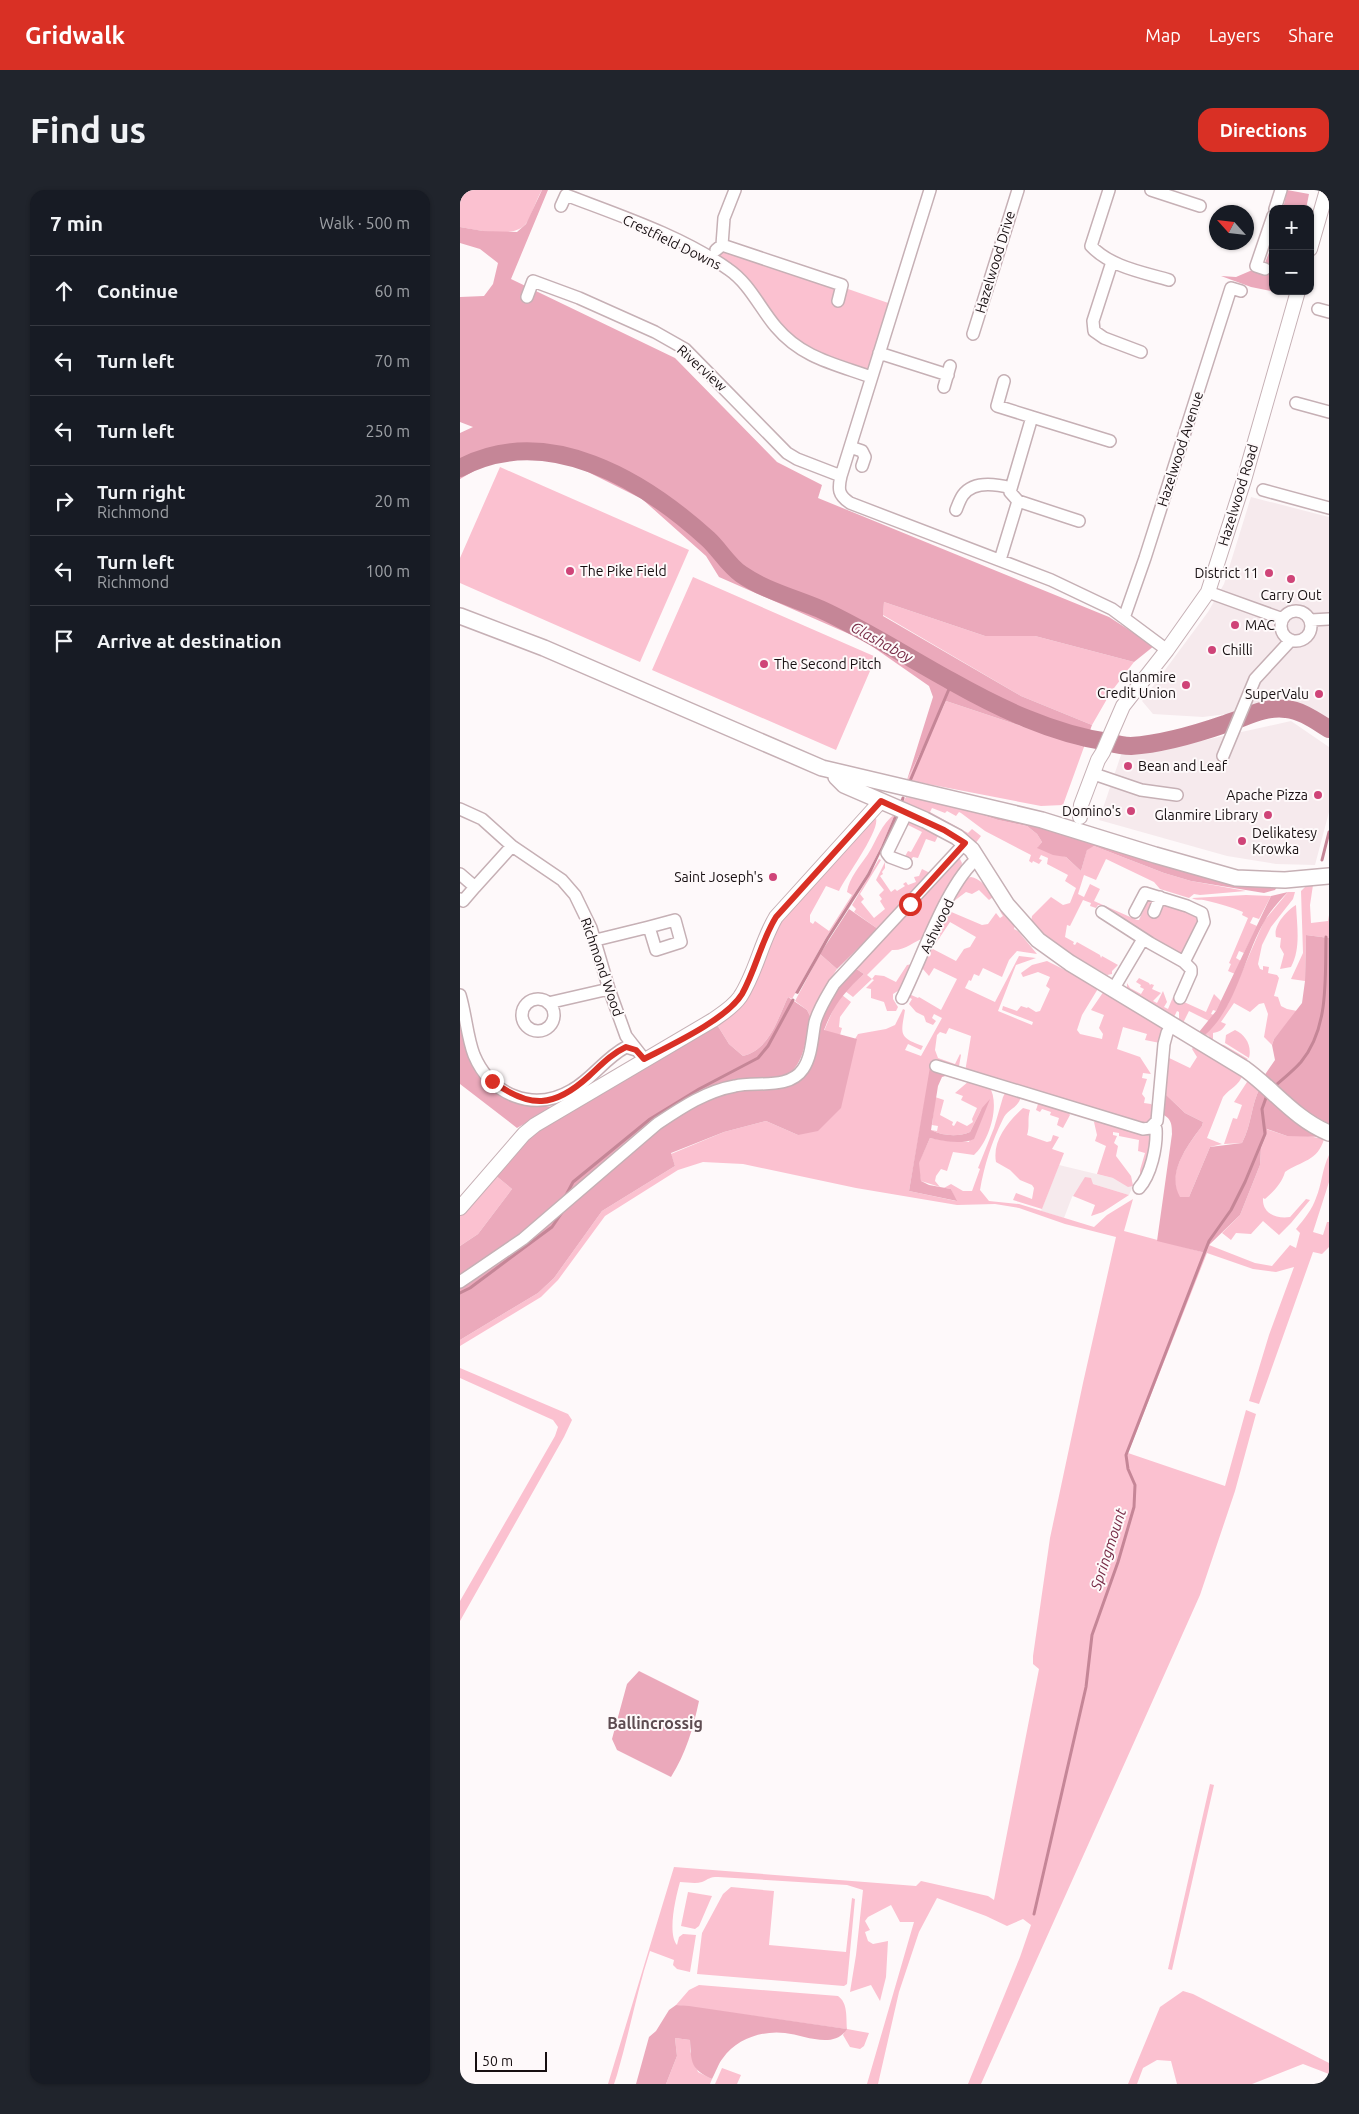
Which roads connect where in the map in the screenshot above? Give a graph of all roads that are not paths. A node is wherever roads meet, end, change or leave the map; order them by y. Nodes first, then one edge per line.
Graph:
1 (735, 190) edge
2 (930, 190) edge
3 (1018, 190) edge
4 (1109, 190) edge
5 (1151, 190) edge
6 (1281, 190) edge
7 (1327, 190) edge
8 (1276, 205) edge
9 (561, 206) dead end
10 (1200, 206) dead end
11 (1269, 228) edge
12 (1314, 235) edge
13 (722, 245) junction
14 (710, 257) junction
15 (1112, 262) junction
16 (1265, 269) dead end
17 (1169, 280) dead end
18 (1241, 291) dead end
19 (1297, 295) edge
20 (527, 297) dead end
21 (838, 301) dead end
22 (973, 334) dead end
23 (1141, 352) dead end
24 (879, 353) junction
25 (871, 377) junction
26 (1004, 381) dead end
27 (944, 387) dead end
28 (1296, 403) dead end
29 (1329, 412) edge
30 (1032, 417) junction
31 (1110, 441) dead end
32 (850, 447) junction
33 (862, 466) dead end
34 (841, 476) junction
35 (1011, 488) junction
36 (1264, 490) dead end
37 (1018, 501) junction
38 (1329, 508) edge
39 (956, 510) dead end
40 (1079, 521) dead end
41 (1000, 560) junction
42 (1208, 592) junction
43 (460, 616) edge
44 (1124, 618) junction
45 (1283, 618) junction
46 (1329, 619) edge
47 (1311, 620) junction
48 (1291, 640) junction
49 (1167, 650) junction
50 (1103, 752) junction
51 (1223, 756) dead end
52 (836, 772) junction
53 (1097, 775) junction
54 (1177, 795) dead end
55 (881, 801) junction
56 (460, 809) edge
57 (907, 812) junction
58 (1077, 823) junction
59 (965, 843) junction
60 (512, 846) junction
61 (978, 858) junction
62 (906, 863) dead end
63 (460, 874) edge
64 (1329, 876) edge
65 (475, 887) junction
66 (1160, 897) junction
67 (460, 899) edge
68 (1102, 912) dead end
69 (1135, 912) dead end
70 (1154, 912) dead end
71 (649, 927) dead end
72 (1144, 939) junction
73 (596, 940) junction
74 (1184, 962) junction
75 (609, 988) junction
76 (1114, 988) junction
77 (460, 995) edge
78 (902, 998) dead end
79 (1180, 998) dead end
80 (548, 1003) dead end
81 (1172, 1024) junction
82 (640, 1055) junction
83 (936, 1066) dead end
84 (1154, 1127) junction
85 (1329, 1133) edge
86 (1139, 1188) dead end
87 (460, 1208) edge
88 (460, 1282) edge

1 - 13 street
2 - 24 street
3 - 22 street, Hazelwood Drive
4 - 15 street
5 - 10 street
6 - 8 street
7 - 12 street
9 - 14 street, Crestfield Downs
11 - 16 street
13 - 14 street
13 - 21 street
14 - 25 street, Crestfield Downs
15 - 17 street
15 - 23 street
18 - 44 street, Hazelwood Avenue
19 - 42 street, Hazelwood Road
20 - 34 street, Riverview
24 - 25 street
24 - 27 street
25 - 32 street
26 - 30 street
28 - 29 street
30 - 31 street
30 - 35 street
32 - 33 street
32 - 34 street
34 - 41 street
35 - 37 street
35 - 39 street
36 - 38 street
37 - 40 street
37 - 41 street
41 - 44 street
42 - 45 street
42 - 49 street, Hazelwood Road
43 - 52 main road
44 - 49 street
45 - 47 street
45 - 48 street
46 - 47 street
47 - 48 street
48 - 51 street
49 - 50 street, Hazelwood Road
50 - 53 street
50 - 58 street
52 - 55 main road
52 - 58 main road
53 - 54 street
53 - 58 street
55 - 57 main road
55 - 82 street
56 - 60 street, Richmond Wood
57 - 59 main road
57 - 62 street
58 - 64 main road
59 - 61 main road
59 - 88 street
60 - 65 street
60 - 73 street, Richmond Wood
61 - 76 main road
61 - 78 street, Ashwood
63 - 65 street
65 - 67 street
66 - 69 street
66 - 70 street
66 - 74 street
68 - 72 street
71 - 73 street
72 - 74 street
72 - 76 street
73 - 75 street, Richmond Wood
74 - 79 street
75 - 80 street
75 - 82 street, Richmond Wood
76 - 81 main road
77 - 82 street
81 - 84 street
81 - 85 main road
82 - 87 street
83 - 84 street
84 - 86 street

